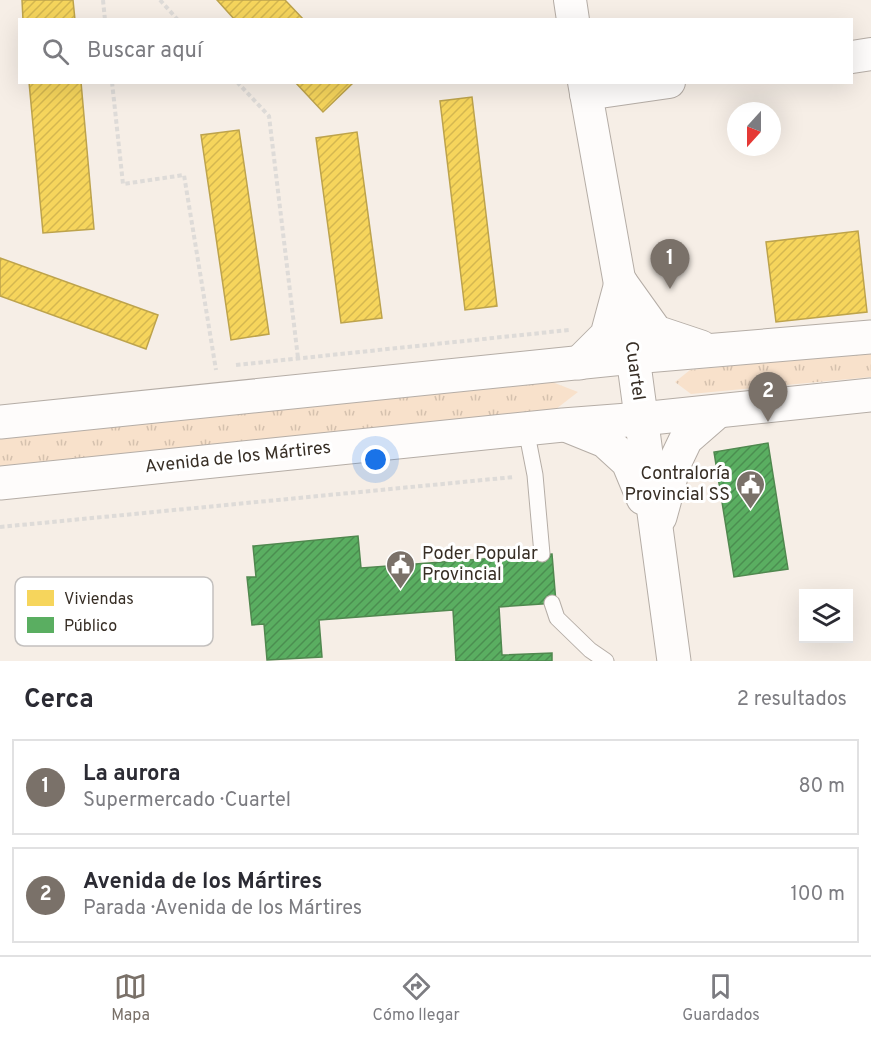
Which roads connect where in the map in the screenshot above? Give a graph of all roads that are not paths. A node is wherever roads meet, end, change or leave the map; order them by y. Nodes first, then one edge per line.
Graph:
1 (570, 0) edge
2 (573, 18) edge
3 (871, 54) edge
4 (853, 57) edge
5 (641, 84) edge
6 (585, 88) edge
7 (621, 283) junction
8 (871, 337) edge
9 (714, 352) junction
10 (633, 357) junction
11 (579, 363) junction
12 (871, 395) edge
13 (717, 412) junction
14 (641, 419) junction
15 (0, 422) edge
16 (563, 425) junction
17 (526, 429) junction
18 (0, 483) edge
19 (656, 530) junction
20 (542, 554) dead end
21 (552, 603) dead end
22 (606, 661) edge
23 (674, 661) edge

1 - 2 street
3 - 4 street
5 - 6 street
6 - 7 street, Cuartel
7 - 9 main road
7 - 10 street, Cuartel
7 - 11 main road
8 - 9 main road
9 - 10 main road
10 - 11 main road
10 - 14 main road, Cuartel
11 - 15 main road
12 - 13 main road, Avenida de los Mártires
13 - 14 main road, Avenida de los Mártires
13 - 19 main road
14 - 16 main road, Avenida de los Mártires
14 - 19 main road, Cuartel
16 - 17 main road, Avenida de los Mártires
16 - 19 main road
17 - 18 main road, Avenida de los Mártires
17 - 20 lane
19 - 23 main road, Cuartel
21 - 22 lane

